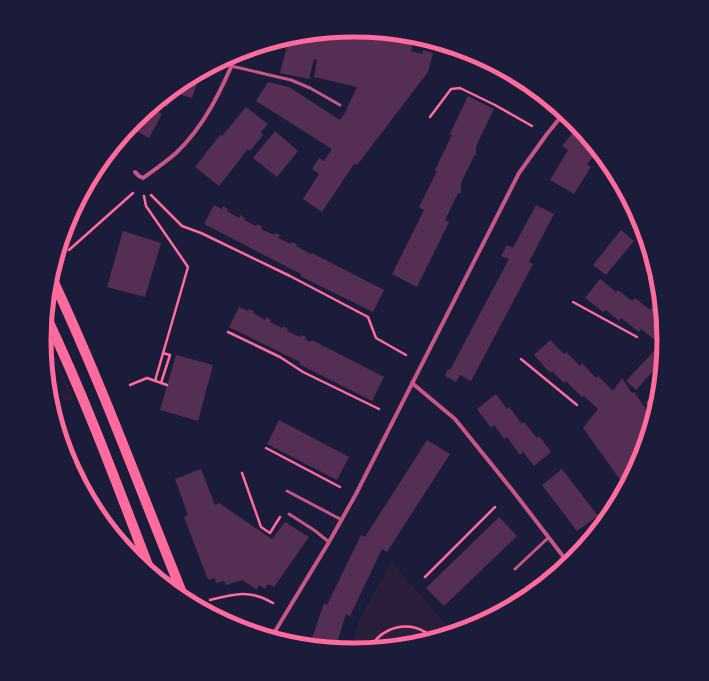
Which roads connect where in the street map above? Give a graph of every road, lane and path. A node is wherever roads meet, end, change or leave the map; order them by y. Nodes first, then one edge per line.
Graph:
1 (233, 62) edge
2 (231, 66) junction
3 (340, 105) dead end
4 (430, 117) dead end
5 (560, 117) edge
6 (532, 126) dead end
7 (135, 172) dead end
8 (133, 193) dead end
9 (151, 195) dead end
10 (144, 196) dead end
11 (69, 250) dead end
12 (56, 287) edge
13 (573, 302) dead end
14 (52, 328) edge
15 (228, 332) dead end
16 (637, 337) dead end
17 (163, 353) junction
18 (406, 355) dead end
19 (521, 359) dead end
20 (155, 381) junction
21 (161, 383) junction
22 (412, 383) junction
23 (167, 384) dead end
24 (130, 385) dead end
25 (577, 405) dead end
26 (379, 409) dead end
27 (266, 448) dead end
28 (242, 474) dead end
29 (340, 487) dead end
30 (287, 491) dead end
31 (494, 507) dead end
32 (289, 514) dead end
33 (281, 516) dead end
34 (342, 520) junction
35 (548, 538) junction
36 (329, 542) junction
37 (565, 559) edge
38 (147, 562) edge
39 (515, 569) dead end
40 (425, 576) dead end
41 (181, 589) edge
42 (210, 600) dead end
43 (272, 603) dead end
44 (274, 633) edge
45 (429, 635) edge
46 (375, 643) edge

1 - 2 street
2 - 3 lane
2 - 7 street
4 - 6 path
5 - 22 street
8 - 11 path
9 - 18 path
10 - 17 path
12 - 41 main road
13 - 16 path
14 - 38 main road
15 - 26 path
17 - 20 path
17 - 21 path
19 - 25 path
20 - 21 path
20 - 24 path
21 - 23 path
22 - 34 street
22 - 35 street
27 - 29 path
28 - 33 path
30 - 34 lane
31 - 40 path
32 - 36 lane
34 - 36 street
35 - 37 street
35 - 39 lane
36 - 44 street
42 - 43 path
45 - 46 path

